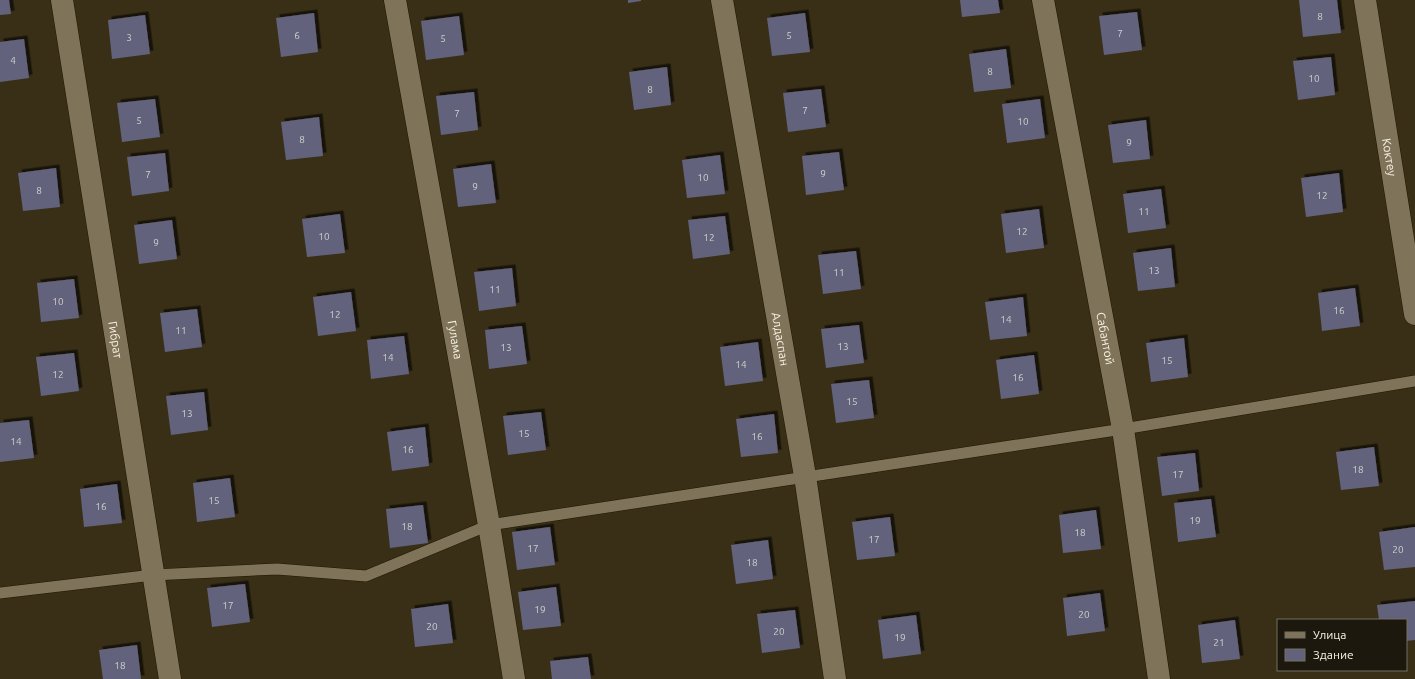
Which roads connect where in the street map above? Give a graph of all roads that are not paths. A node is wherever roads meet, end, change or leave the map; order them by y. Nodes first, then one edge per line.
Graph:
1 (62, 0) edge
2 (394, 0) edge
3 (722, 0) edge
4 (1043, 0) edge
5 (1365, 0) edge
6 (1415, 314) edge
7 (1415, 381) edge
8 (1123, 429) junction
9 (805, 476) junction
10 (489, 525) junction
11 (153, 575) junction
12 (0, 593) edge
13 (170, 679) edge
14 (514, 679) edge
15 (835, 679) edge
16 (1159, 679) edge

1 - 11 street, Гибрат
2 - 10 street, Гулама
3 - 9 street, Алдаспан
4 - 8 street, Сабантой
5 - 6 street, Коктеу
7 - 8 lane
8 - 9 lane
8 - 16 street, Сабантой
9 - 10 lane
9 - 15 street, Алдаспан
10 - 11 lane
10 - 14 street, Гулама
11 - 12 lane
11 - 13 street, Гибрат

